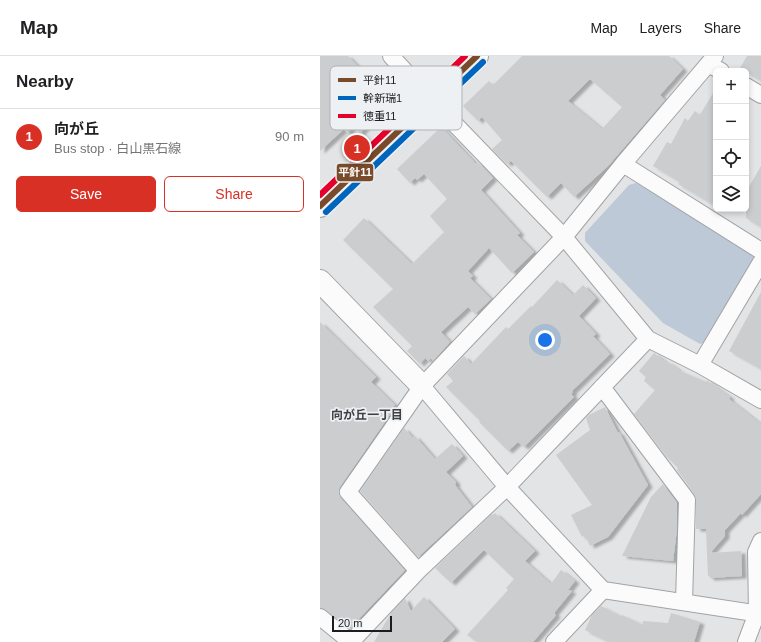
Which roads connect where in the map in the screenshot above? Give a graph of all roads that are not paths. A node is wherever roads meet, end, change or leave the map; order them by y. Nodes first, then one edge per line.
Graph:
1 (391, 56) edge
2 (477, 56) edge
3 (715, 64) edge
4 (401, 66) edge
5 (462, 70) edge
6 (749, 88) edge
7 (761, 95) edge
8 (400, 130) edge
9 (460, 130) edge
10 (623, 164) junction
11 (320, 206) edge
12 (564, 238) junction
13 (761, 251) edge
14 (761, 262) edge
15 (320, 281) edge
16 (648, 339) junction
17 (700, 365) junction
18 (422, 386) junction
19 (602, 387) junction
20 (761, 400) edge
21 (507, 487) junction
22 (761, 541) edge
23 (418, 571) junction
24 (603, 590) junction
25 (684, 602) junction
26 (759, 613) edge
27 (320, 617) edge
28 (554, 642) edge
29 (746, 642) edge

1 - 4 street
2 - 5 street
3 - 10 street
6 - 7 street
8 - 11 street
9 - 12 street
10 - 12 street
10 - 13 street
12 - 16 street
12 - 18 street
14 - 17 street
15 - 18 street
16 - 17 street
16 - 19 street
17 - 20 street
18 - 21 street
18 - 23 street
19 - 21 street
19 - 25 street
21 - 23 street
21 - 24 street
22 - 26 street
23 - 27 street
24 - 25 street
24 - 28 street
25 - 26 street
26 - 29 street

